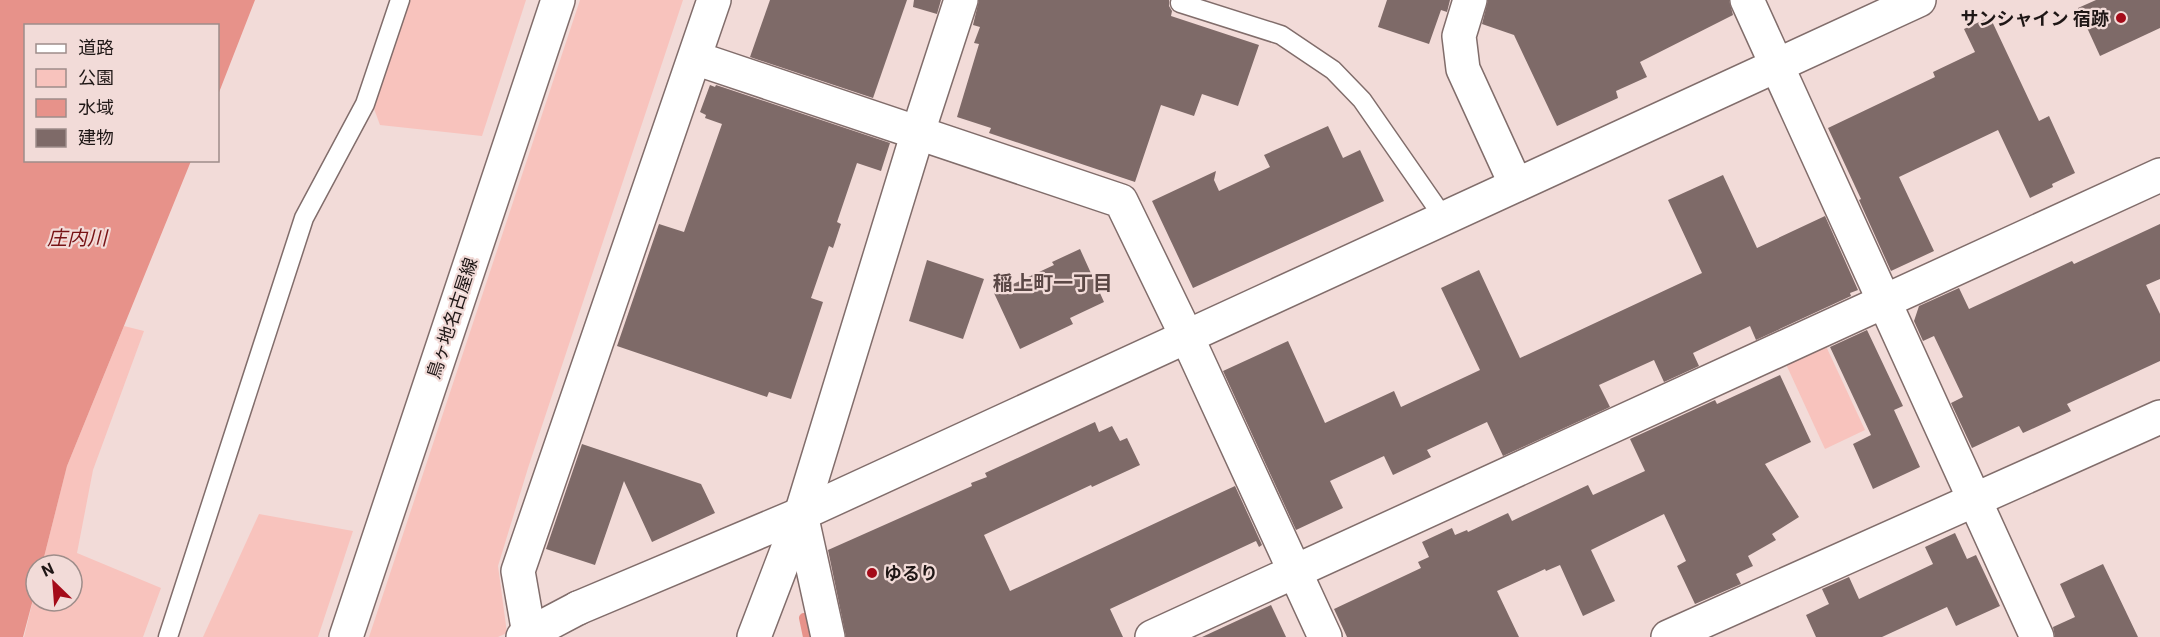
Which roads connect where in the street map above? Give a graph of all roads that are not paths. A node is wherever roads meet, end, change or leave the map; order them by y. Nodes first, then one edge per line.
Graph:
1 (400, 0) edge
2 (558, 0) edge
3 (714, 0) edge
4 (961, 0) edge
5 (1470, 0) edge
6 (1747, 0) edge
7 (1919, 0) edge
8 (1180, 3) dead end
9 (695, 58) junction
10 (1778, 64) junction
11 (918, 132) junction
12 (2160, 175) edge
13 (1516, 185) junction
14 (1444, 218) junction
15 (1885, 301) junction
16 (1187, 337) junction
17 (2160, 417) edge
18 (1975, 500) junction
19 (801, 514) junction
20 (1295, 572) junction
21 (533, 636) edge
22 (168, 637) edge
23 (346, 637) edge
24 (754, 637) edge
25 (828, 637) edge
26 (1152, 637) edge
27 (1325, 637) edge
28 (1668, 637) edge
29 (2037, 637) edge

1 - 22 lane
2 - 23 street, 鳥ヶ地名古屋線
3 - 9 street
4 - 11 street
5 - 13 street
6 - 10 street
7 - 10 street
8 - 14 lane
9 - 11 street
9 - 21 street
10 - 13 street
10 - 15 street
11 - 16 street
11 - 19 street
12 - 15 street
13 - 14 street
14 - 16 street
15 - 18 street
15 - 20 street
16 - 19 street
16 - 20 street
17 - 18 street
18 - 28 street
18 - 29 street
19 - 21 street
19 - 24 street
19 - 25 street
20 - 26 street
20 - 27 street

